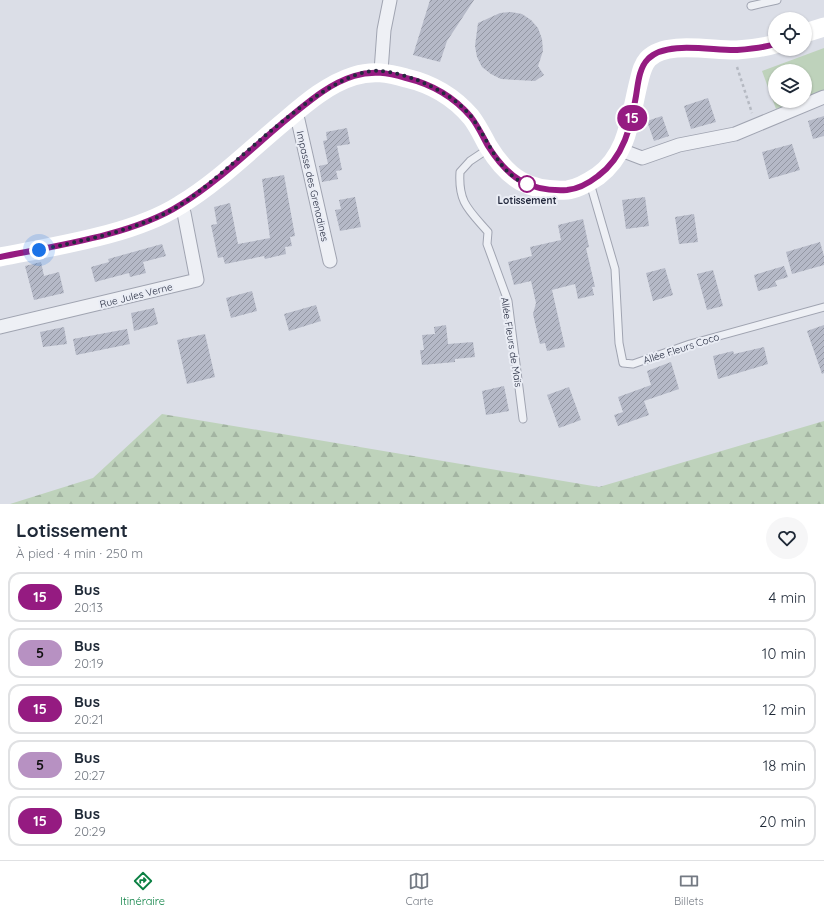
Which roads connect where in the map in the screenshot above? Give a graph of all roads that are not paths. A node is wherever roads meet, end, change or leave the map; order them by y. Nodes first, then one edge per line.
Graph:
1 (390, 0) edge
2 (777, 0) edge
3 (751, 6) dead end
4 (824, 27) edge
5 (812, 31) edge
6 (768, 46) edge
7 (381, 71) junction
8 (824, 97) edge
9 (294, 113) junction
10 (489, 148) junction
11 (621, 150) junction
12 (589, 182) junction
13 (179, 206) junction
14 (0, 258) edge
15 (330, 261) dead end
16 (824, 307) edge
17 (0, 327) edge
18 (523, 419) dead end

1 - 7 street
2 - 3 lane
4 - 5 main road
6 - 11 main road
7 - 9 main road
7 - 10 main road
8 - 11 street
9 - 13 main road
9 - 15 street, Impasse des Grenadines
10 - 12 main road
10 - 18 lane, Allée Fleurs de Maïs
11 - 12 main road
12 - 16 lane, Allée Fleurs Coco
13 - 14 main road
13 - 17 street, Rue Jules Verne

